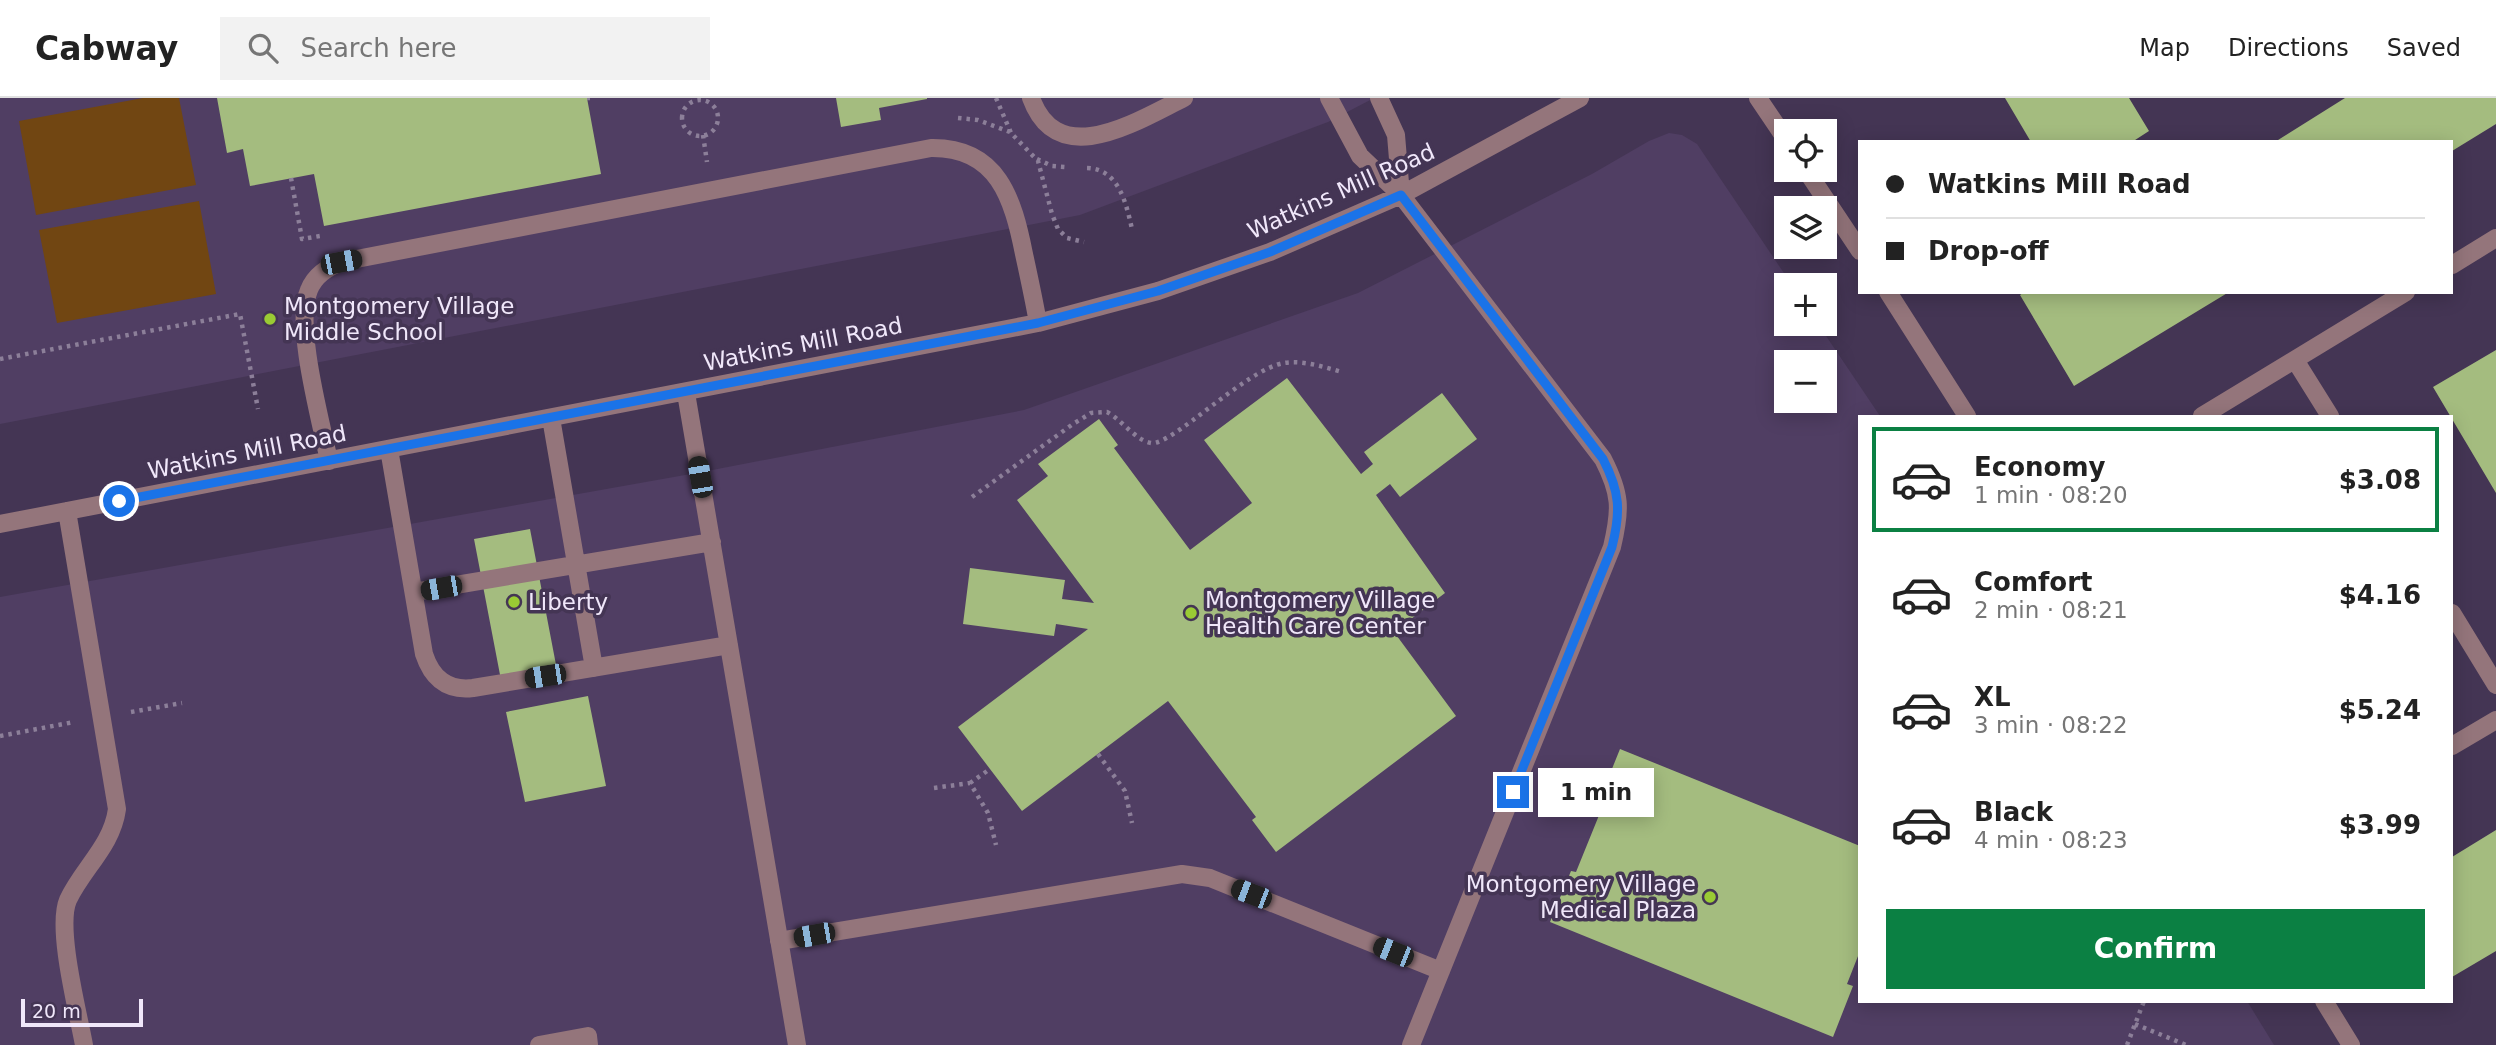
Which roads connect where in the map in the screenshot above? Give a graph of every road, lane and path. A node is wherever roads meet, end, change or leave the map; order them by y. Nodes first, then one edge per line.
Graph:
1 (1031, 98) edge
2 (1184, 98) edge
3 (1329, 98) edge
4 (1379, 98) edge
5 (1580, 98) edge
6 (1758, 98) edge
7 (696, 99) edge
8 (1774, 122) edge
9 (703, 135) junction
10 (707, 162) dead end
11 (1814, 182) edge
12 (1401, 195) junction
13 (2496, 238) edge
14 (1858, 248) edge
15 (2453, 264) edge
16 (1889, 294) edge
17 (2403, 294) edge
18 (1038, 323) junction
19 (0, 359) edge
20 (2295, 359) junction
21 (1342, 372) dead end
22 (686, 393) junction
23 (258, 409) dead end
24 (1966, 415) edge
25 (2204, 415) edge
26 (2329, 415) edge
27 (551, 418) junction
28 (389, 449) junction
29 (329, 461) junction
30 (972, 498) dead end
31 (67, 511) junction
32 (0, 524) edge
33 (712, 542) junction
34 (576, 565) junction
35 (414, 592) junction
36 (2453, 615) edge
37 (729, 645) junction
38 (594, 668) junction
39 (2496, 685) edge
40 (2496, 720) edge
41 (2453, 745) edge
42 (1098, 754) dead end
43 (990, 768) dead end
44 (970, 783) junction
45 (934, 788) dead end
46 (1132, 823) dead end
47 (996, 845) dead end
48 (779, 941) junction
49 (1441, 971) junction
50 (2143, 1003) edge
51 (2325, 1003) edge
52 (2135, 1024) junction
53 (84, 1045) edge
54 (538, 1045) edge
55 (589, 1045) edge
56 (797, 1045) edge
57 (1411, 1045) edge
58 (2127, 1045) edge
59 (2186, 1045) edge
60 (2351, 1045) edge

1 - 2 street
3 - 12 street
4 - 12 street
5 - 12 street, Watkins Mill Road
6 - 8 street
7 - 9 path
7 - 9 path
9 - 10 path
11 - 14 street
12 - 18 street, Watkins Mill Road
12 - 49 street
13 - 15 street
16 - 24 street
17 - 20 street
18 - 22 street, Watkins Mill Road
18 - 29 street
19 - 23 path
20 - 25 street
20 - 26 street
21 - 30 path
22 - 27 street, Watkins Mill Road
22 - 33 street
27 - 28 street, Watkins Mill Road
27 - 34 street
28 - 29 street, Watkins Mill Road
28 - 35 street
29 - 31 street, Watkins Mill Road
31 - 32 street, Watkins Mill Road
31 - 53 street
33 - 34 street
33 - 37 street
34 - 35 street
34 - 38 street
35 - 38 street
36 - 39 street
37 - 38 street
37 - 48 street
40 - 41 street
42 - 46 path
43 - 44 path
44 - 45 path
44 - 47 path
48 - 49 street
48 - 56 street
49 - 57 street
50 - 52 path
51 - 60 street
52 - 58 path
52 - 59 path
54 - 55 street

